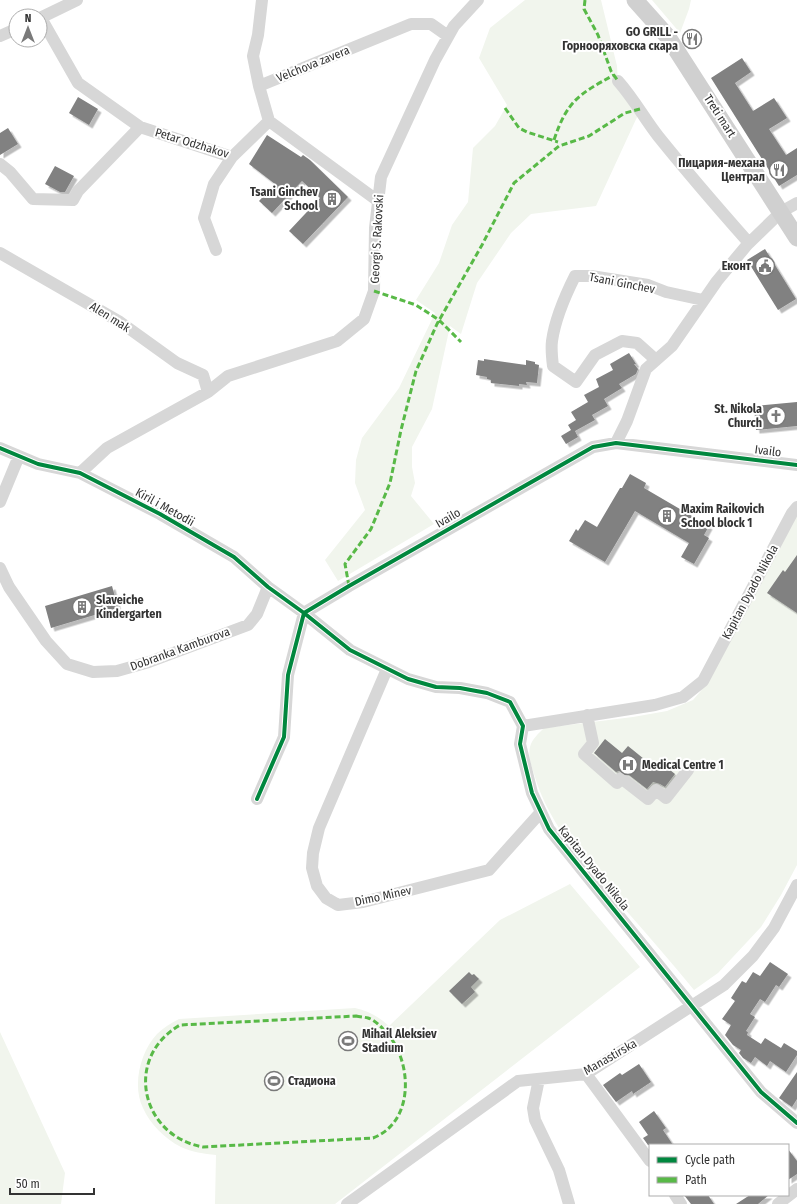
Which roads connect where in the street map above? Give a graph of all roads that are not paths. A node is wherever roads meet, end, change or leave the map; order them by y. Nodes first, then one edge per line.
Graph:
1 (77, 0) edge
2 (262, 0) edge
3 (478, 0) edge
4 (635, 0) edge
5 (48, 14) edge
6 (48, 32) edge
7 (448, 36) junction
8 (618, 81) dead end
9 (259, 86) junction
10 (269, 120) junction
11 (140, 127) junction
12 (232, 157) junction
13 (0, 164) edge
14 (378, 201) junction
15 (797, 203) edge
16 (780, 212) junction
17 (797, 238) edge
18 (749, 243) junction
19 (216, 250) dead end
20 (0, 253) edge
21 (703, 300) junction
22 (656, 360) junction
23 (208, 392) junction
24 (616, 443) junction
25 (0, 448) edge
26 (18, 456) junction
27 (797, 465) edge
28 (80, 474) junction
29 (0, 502) edge
30 (797, 507) edge
31 (0, 568) edge
32 (268, 587) junction
33 (304, 613) junction
34 (388, 669) junction
35 (587, 715) junction
36 (523, 726) junction
37 (683, 766) dead end
38 (257, 799) dead end
39 (541, 812) junction
40 (797, 885) edge
41 (692, 1006) junction
42 (586, 1074) junction
43 (539, 1079) junction
44 (797, 1123) edge
45 (649, 1160) edge
46 (797, 1189) edge
47 (789, 1195) edge
48 (788, 1196) edge
49 (347, 1204) edge
50 (569, 1204) edge
51 (778, 1204) edge

1 - 5 street
2 - 9 street, Velchova zavera
3 - 7 street, Georgi S. Rakovski
4 - 16 street, Treti mart
6 - 11 street, Petar Odzhakov
7 - 9 street, Velchova zavera
7 - 14 street, Georgi S. Rakovski
8 - 18 street
9 - 10 street
10 - 12 street, Petar Odzhakov
10 - 14 street
11 - 12 street, Petar Odzhakov
11 - 13 street
12 - 19 street
14 - 23 street, Georgi S. Rakovski
15 - 16 street
16 - 17 street, Treti mart
16 - 18 street
18 - 21 street
20 - 23 street, Alen mak
21 - 22 street
21 - 22 street, Tsani Ginchev
22 - 24 street
23 - 28 street, Georgi S. Rakovski
24 - 27 street, Ivailo
24 - 33 street, Ivailo
25 - 26 street, Kiril i Metodii
26 - 28 street, Kiril i Metodii
26 - 29 street
28 - 32 street, Kiril i Metodii
30 - 35 street, Kapitan Dyado Nikola
31 - 32 street, Dobranka Kamburova
32 - 33 street, Kiril i Metodii
33 - 34 street
33 - 38 street
34 - 36 street
34 - 39 street, Dimo Minev
35 - 36 street, Kapitan Dyado Nikola
35 - 37 street
36 - 39 street, Kapitan Dyado Nikola
39 - 41 street, Kapitan Dyado Nikola
40 - 41 street, Manastirska
41 - 42 street, Manastirska
41 - 44 street, Kapitan Dyado Nikola
42 - 43 street, Manastirska
42 - 45 street
43 - 49 street, Manastirska
43 - 50 street
46 - 47 street
48 - 51 street

